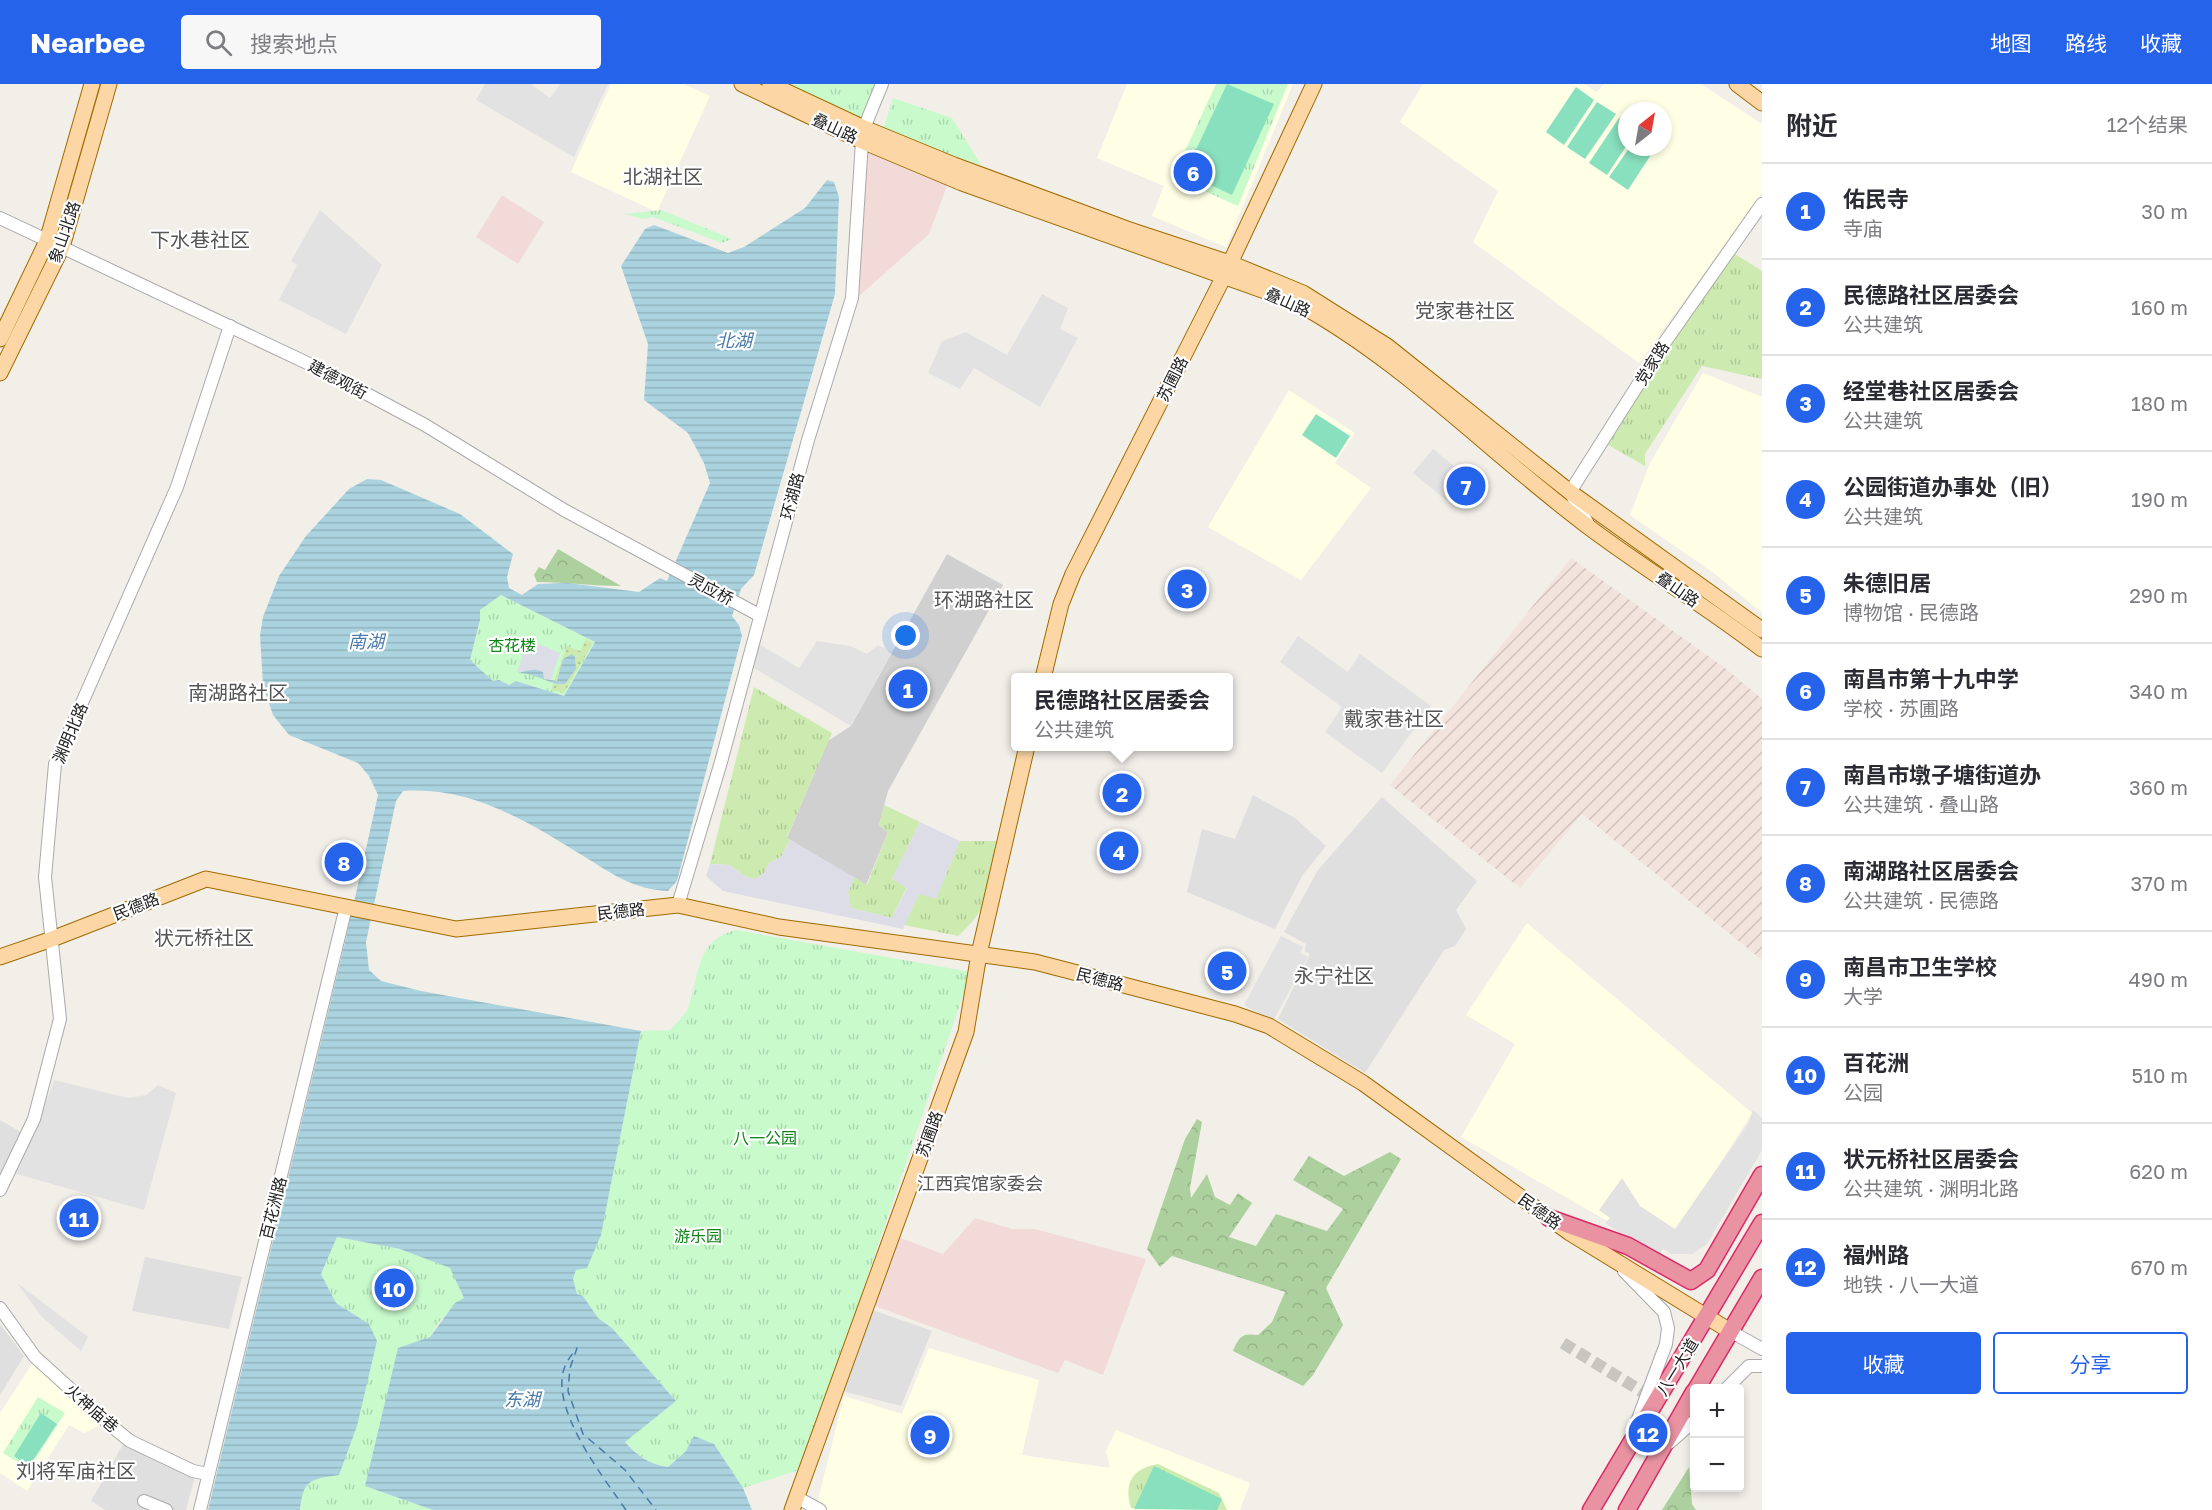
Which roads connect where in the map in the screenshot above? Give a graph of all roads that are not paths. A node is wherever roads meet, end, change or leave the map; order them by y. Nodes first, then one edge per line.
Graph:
1 (92, 84) edge
2 (109, 84) edge
3 (742, 84) edge
4 (770, 84) edge
5 (882, 84) edge
6 (1314, 84) edge
7 (1737, 84) edge
8 (1762, 103) edge
9 (863, 135) junction
10 (1762, 204) edge
11 (0, 218) edge
12 (47, 241) junction
13 (62, 247) junction
14 (1227, 270) junction
15 (230, 326) junction
16 (0, 339) edge
17 (0, 373) edge
18 (1570, 492) junction
19 (1590, 528) junction
20 (663, 563) joint
21 (759, 615) junction
22 (1762, 630) edge
23 (1762, 649) edge
24 (1044, 673) edge
25 (1026, 751) edge
26 (678, 905) junction
27 (346, 907) junction
28 (52, 939) junction
29 (979, 954) junction
30 (0, 957) edge
31 (1762, 1175) edge
32 (0, 1191) edge
33 (1549, 1218) junction
34 (1762, 1223) edge
35 (1608, 1256) junction
36 (1762, 1278) edge
37 (0, 1308) edge
38 (1707, 1318) junction
39 (1730, 1331) junction
40 (1762, 1338) edge
41 (1762, 1349) edge
42 (1762, 1366) edge
43 (1700, 1384) edge
44 (1732, 1384) edge
45 (1690, 1401) edge
46 (1690, 1425) edge
47 (1630, 1443) junction
48 (1662, 1449) junction
49 (208, 1474) junction
50 (144, 1501) dead end
51 (794, 1504) edge
52 (166, 1510) edge
53 (200, 1510) edge
54 (820, 1510) edge
55 (1591, 1510) edge
56 (1627, 1510) edge

1 - 12 main road, 象山北路
2 - 13 main road, 象山北路
3 - 9 main road, 叠山路
4 - 9 main road, 叠山路
5 - 9 street, 环湖路
6 - 14 main road, 苏圃路
7 - 8 main road
9 - 14 main road, 叠山路
9 - 21 street, 环湖路
10 - 18 street, 党家路
11 - 12 street, 建德观街
12 - 13 street, 建德观街
12 - 16 main road, 象山北路
13 - 15 street, 建德观街
13 - 17 main road, 象山北路
14 - 18 main road, 叠山路
14 - 19 main road, 叠山路
14 - 24 main road, 苏圃路
15 - 20 street, 建德观街
15 - 28 street, 渊明北路
18 - 19 street
18 - 22 main road, 叠山路
19 - 23 main road, 叠山路
20 - 21 street, 灵应桥
21 - 26 street, 环湖路
25 - 29 main road, 苏圃路
26 - 27 main road, 民德路
26 - 29 main road, 民德路
27 - 28 main road, 民德路
27 - 49 street, 百花洲路
28 - 30 main road, 民德路
28 - 32 street, 渊明北路
29 - 33 main road, 民德路
29 - 51 main road, 苏圃路
31 - 33 highway
33 - 35 main road, 民德路
34 - 38 highway, 八一大道
35 - 38 main road, 民德路
35 - 47 street
36 - 39 highway, 八一大道
37 - 49 street, 火神庙巷
38 - 39 main road, 民德路
38 - 47 highway, 八一大道
39 - 40 street
39 - 41 street
39 - 43 highway, 八一大道
42 - 44 street
45 - 48 highway, 八一大道
46 - 48 street
47 - 55 highway, 八一大道
48 - 56 highway, 八一大道
49 - 53 street, 百花洲路
50 - 52 street
51 - 54 street

